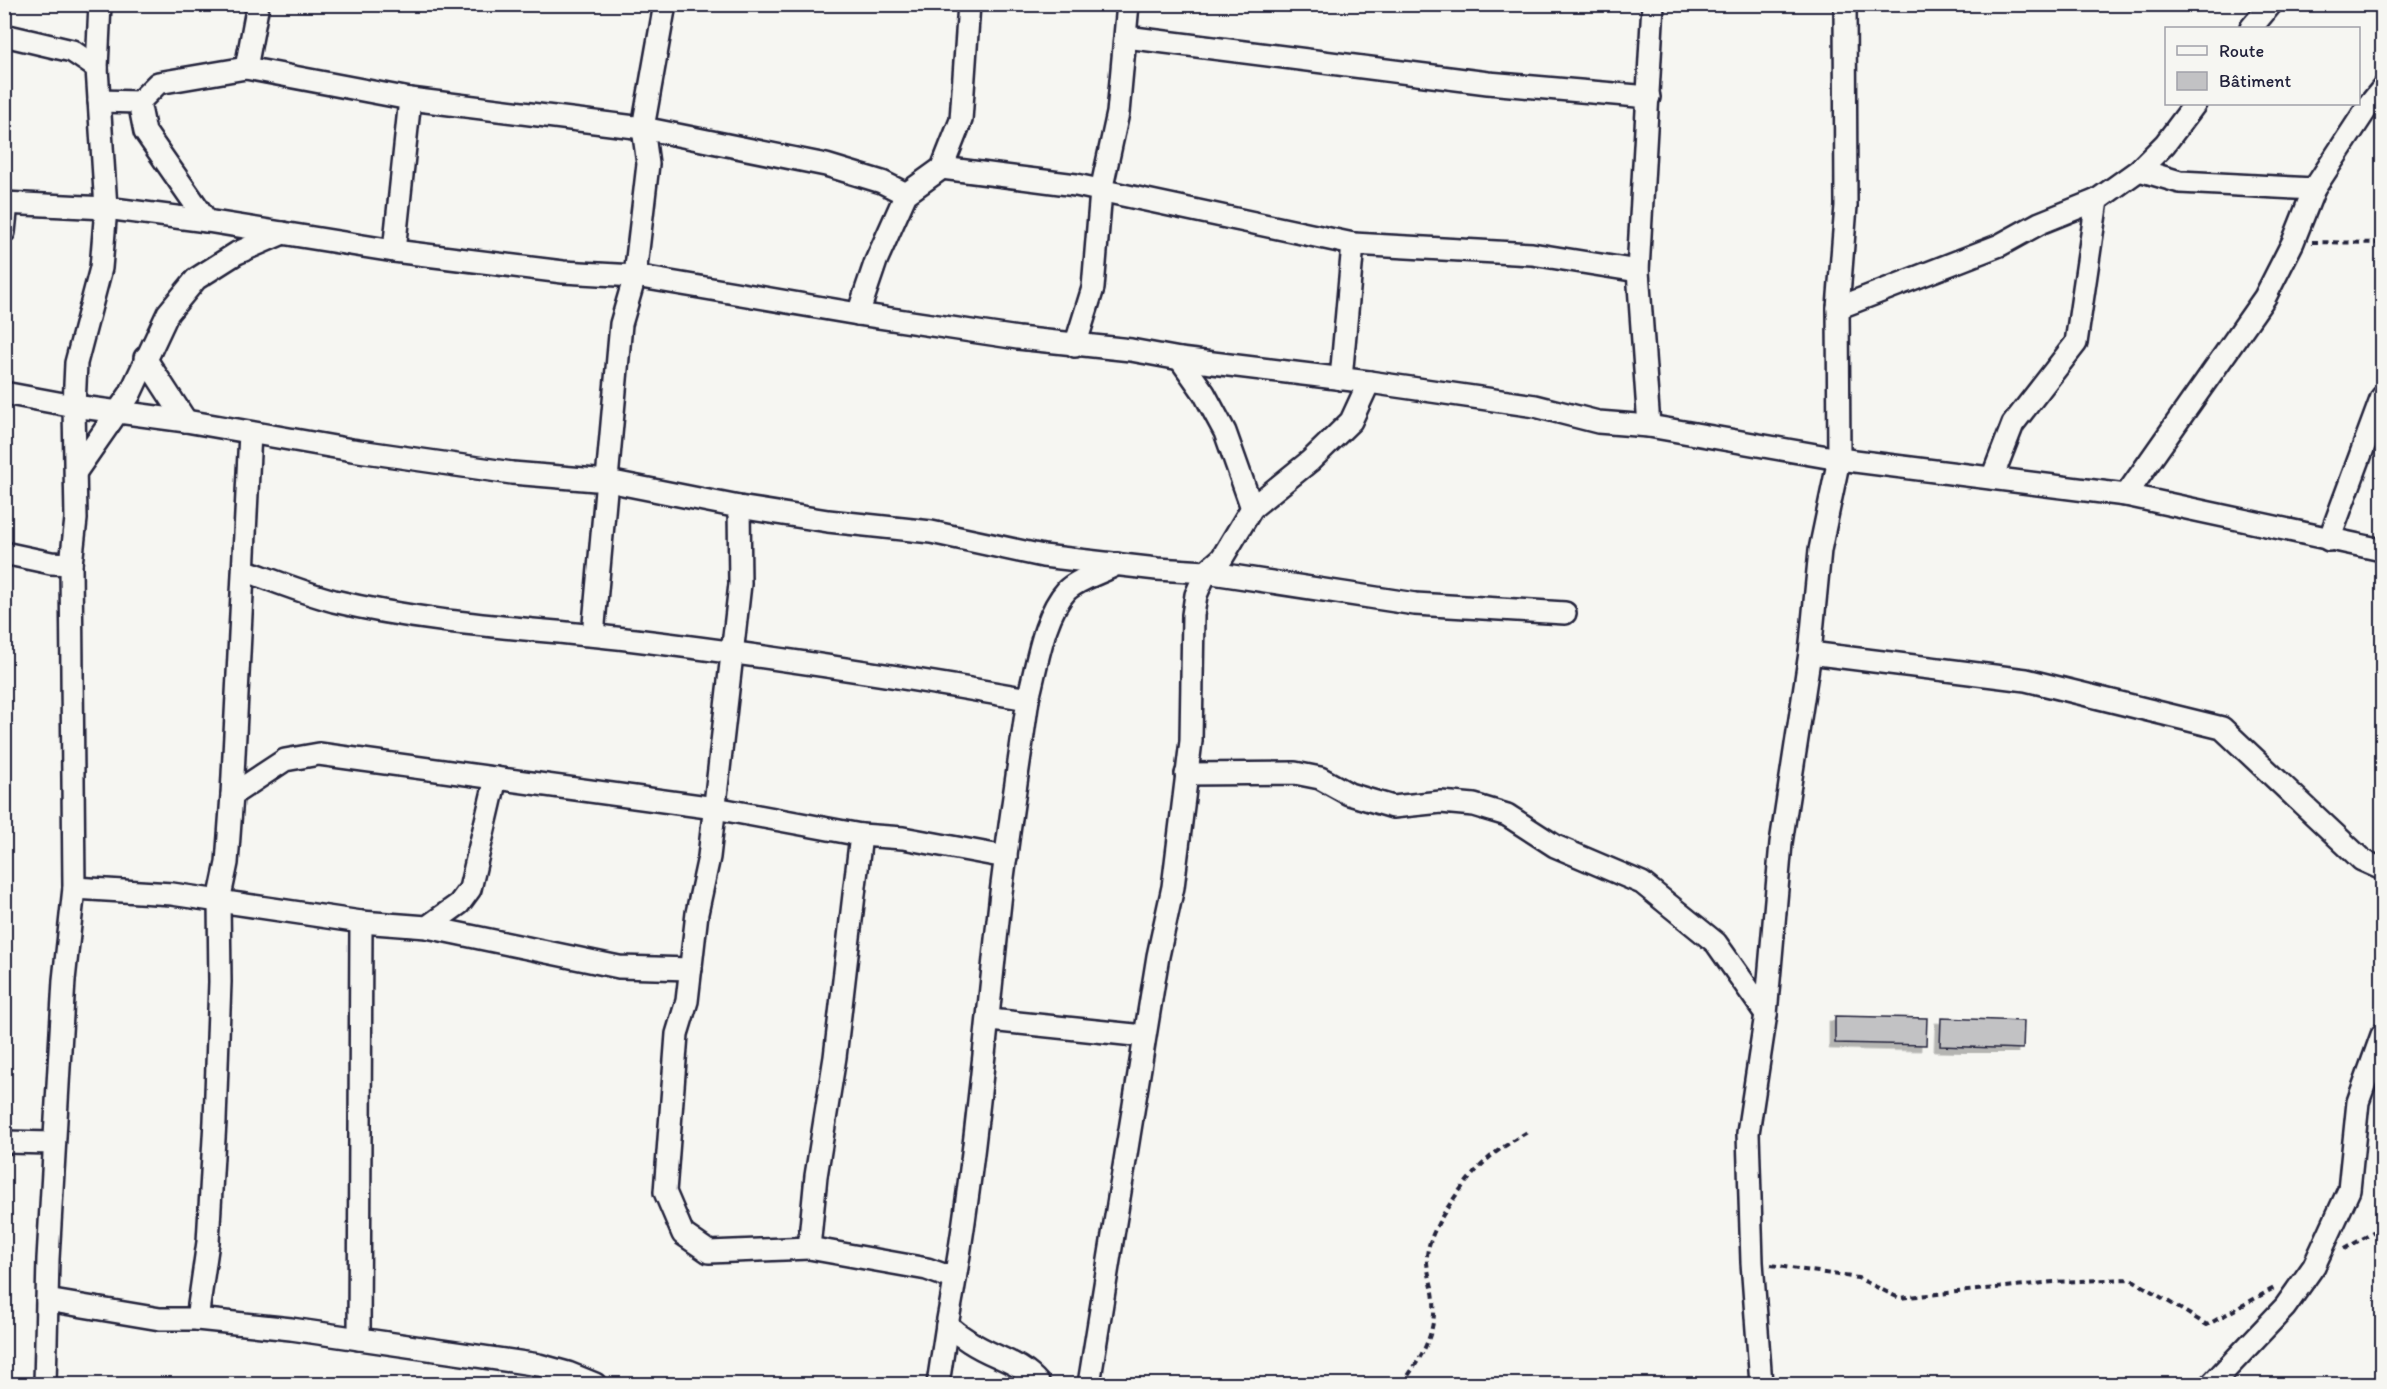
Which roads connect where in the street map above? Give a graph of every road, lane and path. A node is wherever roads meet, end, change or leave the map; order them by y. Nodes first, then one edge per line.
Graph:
1 (100, 4) edge
2 (258, 4) edge
3 (665, 4) edge
4 (969, 4) edge
5 (1128, 4) edge
6 (1653, 4) edge
7 (1845, 4) edge
8 (2271, 4) edge
9 (2252, 27) edge
10 (4, 35) edge
11 (1126, 37) junction
12 (97, 68) junction
13 (246, 68) junction
14 (2382, 89) edge
15 (1649, 97) junction
16 (410, 99) junction
17 (99, 101) junction
18 (139, 102) junction
19 (2194, 105) edge
20 (643, 128) junction
21 (942, 168) junction
22 (2139, 170) junction
23 (2314, 189) junction
24 (1101, 191) junction
25 (906, 194) junction
26 (2097, 200) junction
27 (6, 203) edge
28 (106, 208) junction
29 (207, 221) junction
30 (4, 232) edge
31 (284, 233) junction
32 (2293, 242) junction
33 (2382, 243) edge
34 (1353, 244) junction
35 (394, 251) junction
36 (1638, 271) junction
37 (635, 276) junction
38 (1838, 308) junction
39 (858, 314) junction
40 (1075, 346) junction
41 (145, 358) junction
42 (1180, 359) junction
43 (1341, 379) junction
44 (1369, 382) junction
45 (5, 394) edge
46 (2382, 397) edge
47 (74, 406) junction
48 (118, 413) junction
49 (186, 421) junction
50 (1650, 426) junction
51 (250, 433) junction
52 (1839, 459) junction
53 (77, 470) junction
54 (1992, 478) junction
55 (608, 481) junction
56 (2126, 495) junction
57 (739, 507) junction
58 (1252, 508) junction
59 (2329, 540) junction
60 (2382, 550) edge
61 (4, 553) edge
62 (71, 564) junction
63 (1117, 564) junction
64 (244, 570) junction
65 (1206, 572) junction
66 (1565, 613) dead end
67 (593, 635) junction
68 (732, 652) junction
69 (1810, 653) junction
70 (1028, 699) junction
71 (1186, 774) junction
72 (496, 778) junction
73 (232, 795) junction
74 (714, 808) junction
75 (861, 835) junction
76 (1006, 857) junction
77 (2382, 869) edge
78 (74, 888) junction
79 (219, 900) junction
80 (361, 922) junction
81 (427, 927) junction
82 (691, 969) junction
83 (1766, 1014) junction
84 (990, 1020) junction
85 (2382, 1035) edge
86 (1144, 1036) junction
87 (1529, 1131) dead end
88 (4, 1142) edge
89 (54, 1143) junction
90 (2382, 1228) edge
91 (809, 1248) junction
92 (2342, 1250) dead end
93 (1752, 1262) junction
94 (955, 1279) junction
95 (2275, 1287) dead end
96 (47, 1300) junction
97 (197, 1319) junction
98 (946, 1325) junction
99 (359, 1339) junction
100 (45, 1384) edge
101 (595, 1384) edge
102 (938, 1384) edge
103 (1039, 1384) edge
104 (1089, 1384) edge
105 (1401, 1384) edge
106 (1761, 1384) edge
107 (2212, 1384) edge

1 - 12 street
2 - 13 street
3 - 20 street
4 - 21 street
5 - 11 street
6 - 15 street
7 - 38 street
8 - 9 street
10 - 12 street
11 - 15 street
11 - 24 street
12 - 17 street
13 - 16 street
13 - 18 street
14 - 23 street
15 - 36 street
16 - 20 street
16 - 35 street
17 - 18 street
17 - 28 street
18 - 29 street
19 - 22 street
20 - 25 street
20 - 37 street
21 - 24 street
21 - 25 street
22 - 23 street
22 - 26 street
23 - 32 street
24 - 34 street
24 - 40 street
25 - 39 street
26 - 38 street
26 - 54 street
27 - 28 street
27 - 30 street
28 - 29 street
28 - 47 street
29 - 31 street
31 - 35 street
31 - 41 street
32 - 33 path
32 - 56 street
34 - 36 street
34 - 43 street
35 - 37 street
36 - 50 street
37 - 39 street
37 - 55 street
38 - 52 street
39 - 40 street
40 - 42 street
41 - 48 street
41 - 49 street
42 - 43 street
42 - 58 street
43 - 44 street
44 - 50 street
44 - 58 street
45 - 47 street
46 - 59 street
47 - 48 street
47 - 53 street
48 - 49 street
48 - 53 street
49 - 51 street
50 - 52 street
51 - 55 street
51 - 64 street
52 - 54 street
52 - 69 street
53 - 62 street
54 - 56 street
55 - 57 street
55 - 67 street
56 - 59 street
57 - 63 street
57 - 68 street
58 - 65 street
59 - 60 street
61 - 62 street
62 - 78 street
63 - 65 street
63 - 70 street
64 - 67 street
64 - 73 street
65 - 66 street
65 - 71 street
67 - 68 street
68 - 70 street
68 - 74 street
69 - 77 street
69 - 83 street
70 - 76 street
71 - 83 street
71 - 86 street
72 - 73 street
72 - 74 street
72 - 81 street
73 - 79 street
74 - 75 street
74 - 82 street
75 - 76 street
75 - 91 street
76 - 84 street
78 - 79 street
78 - 89 street
79 - 80 street
79 - 97 street
80 - 81 street
80 - 99 street
81 - 82 street
82 - 91 street
83 - 93 street
84 - 86 street
84 - 94 street
85 - 107 street
86 - 104 street
87 - 105 path
88 - 89 street
89 - 96 street
90 - 92 path
91 - 94 street
93 - 95 path
93 - 106 street
94 - 98 street
96 - 97 street
96 - 100 street
97 - 99 street
98 - 102 street
98 - 103 street
99 - 101 street

